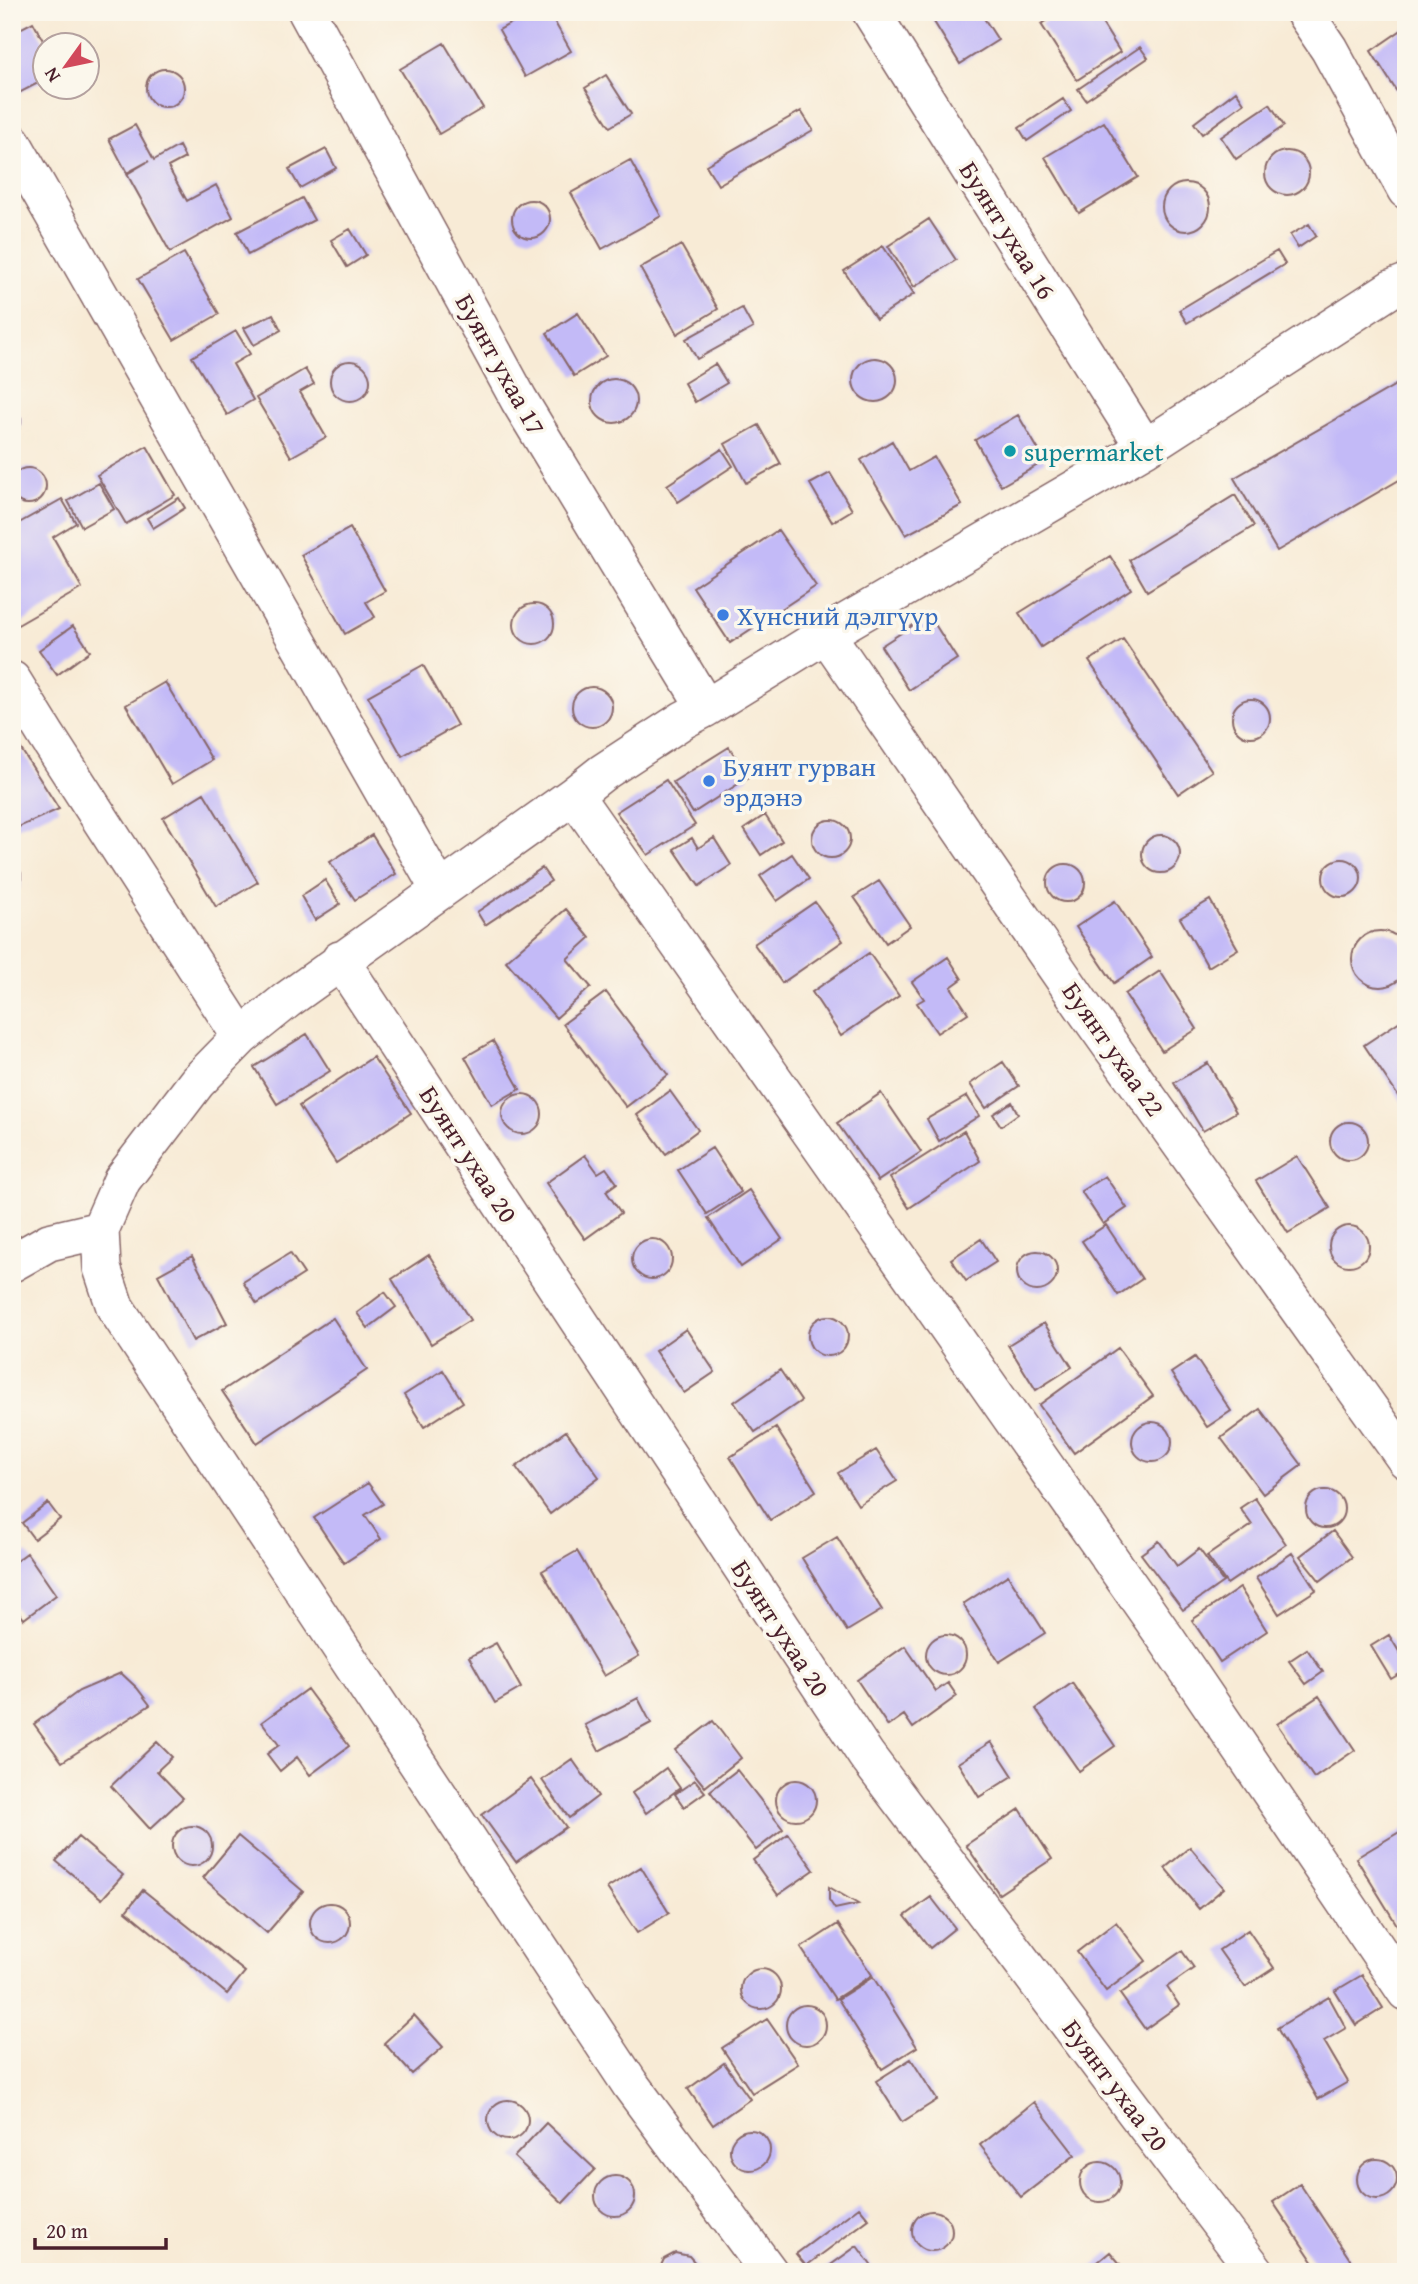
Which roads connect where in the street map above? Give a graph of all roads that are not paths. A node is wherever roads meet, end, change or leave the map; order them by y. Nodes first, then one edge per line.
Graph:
1 (307, 12) edge
2 (871, 12) edge
3 (1304, 12) edge
4 (12, 142) edge
5 (1406, 190) edge
6 (1406, 283) edge
7 (1145, 447) junction
8 (826, 634) junction
9 (12, 680) edge
10 (706, 708) junction
11 (574, 795) junction
12 (439, 889) junction
13 (340, 960) junction
14 (242, 1037) junction
15 (100, 1230) junction
16 (12, 1262) edge
17 (1406, 1460) edge
18 (1406, 1992) edge
19 (769, 2272) edge
20 (1256, 2272) edge

1 - 10 street, Буянт ухаа 17
2 - 7 street, Буянт ухаа 16
3 - 5 street
4 - 12 street
6 - 7 street
7 - 8 street
8 - 10 street
8 - 17 street, Буянт ухаа 22
9 - 14 street
10 - 11 street
11 - 12 street
11 - 18 street
12 - 13 street
13 - 14 street
13 - 20 street, Буянт ухаа 20
14 - 15 street
15 - 16 street
15 - 19 street

